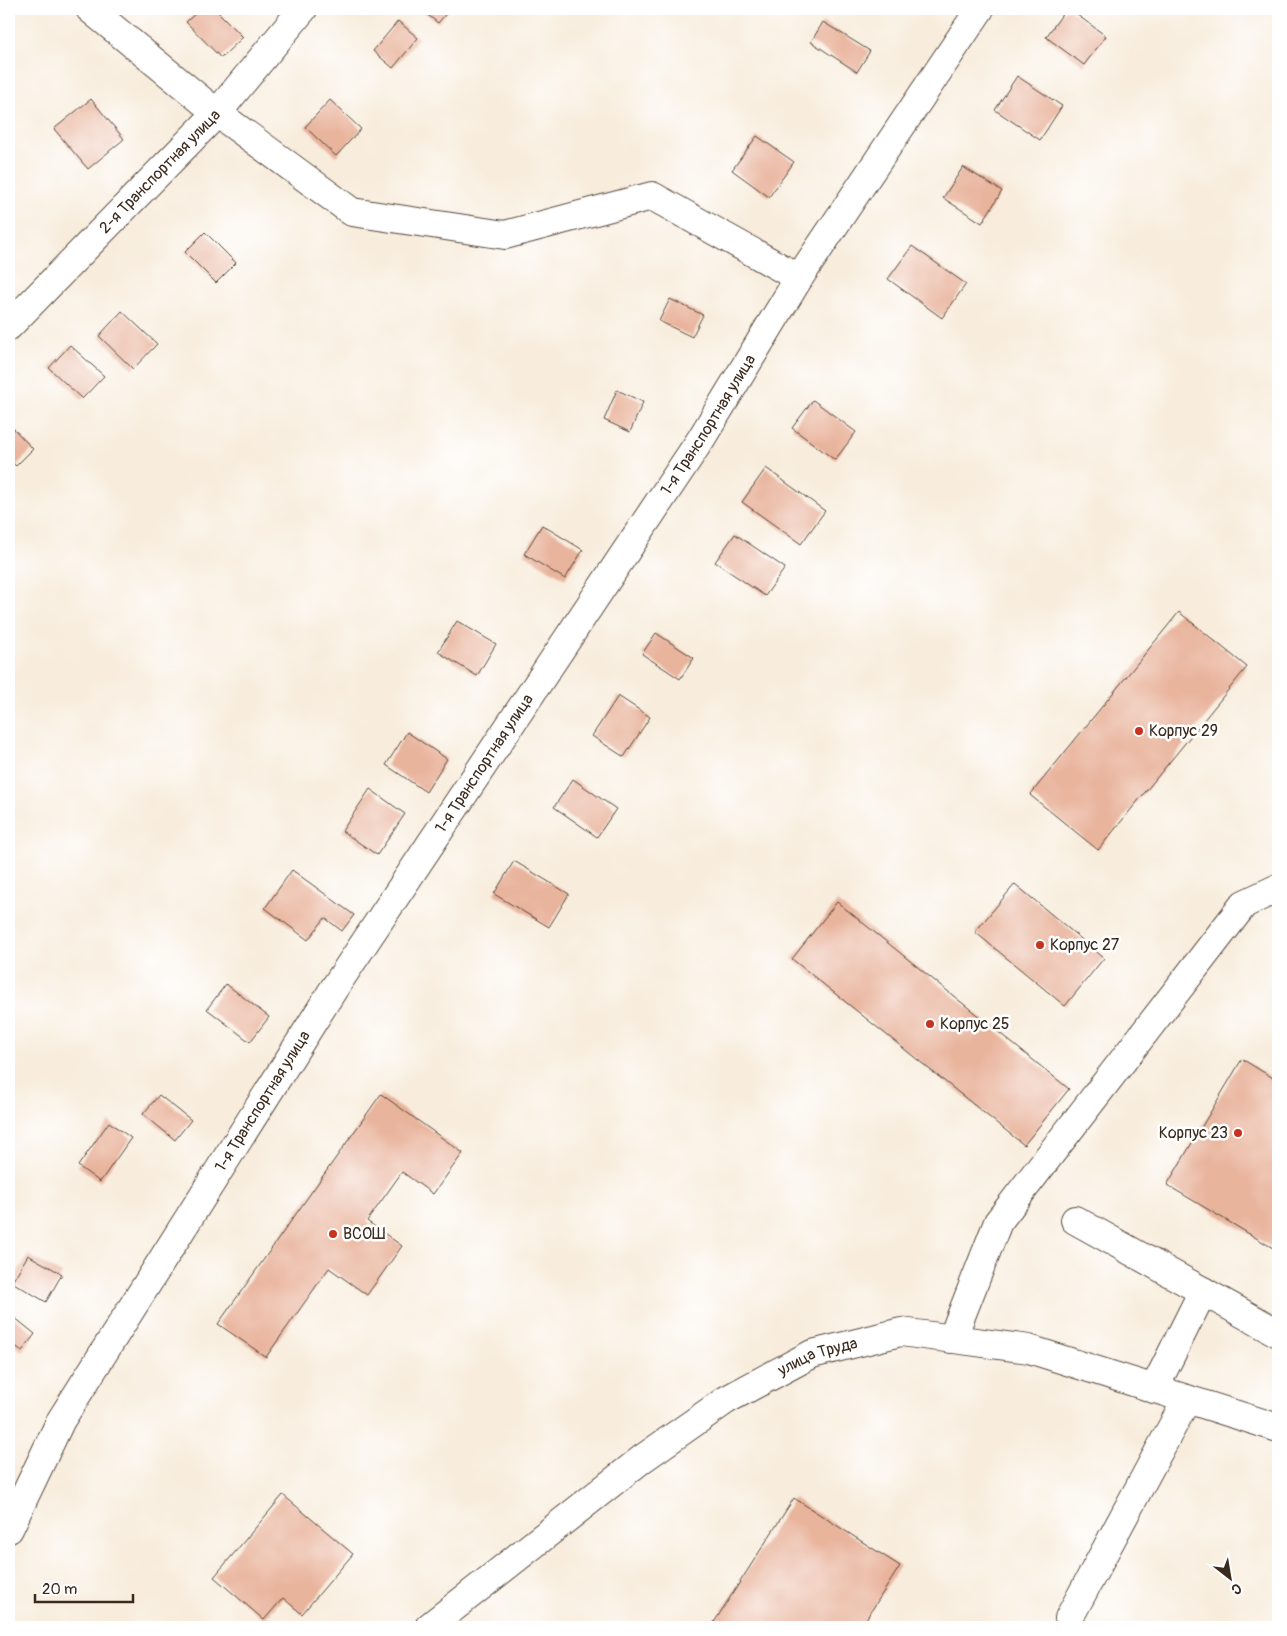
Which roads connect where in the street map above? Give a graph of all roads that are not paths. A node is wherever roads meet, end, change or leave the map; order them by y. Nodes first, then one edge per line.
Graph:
1 (90, 9) edge
2 (303, 9) edge
3 (980, 9) edge
4 (217, 113) junction
5 (799, 278) junction
6 (9, 326) edge
7 (1278, 888) edge
8 (1075, 1220) dead end
9 (1204, 1291) junction
10 (1278, 1332) edge
11 (952, 1339) junction
12 (1154, 1389) junction
13 (1187, 1399) junction
14 (1278, 1428) edge
15 (9, 1529) edge
16 (1069, 1618) dead end
17 (429, 1627) edge

1 - 4 street
2 - 4 street, 2-я Транспортная улица
3 - 5 street, 1-я Транспортная улица
4 - 5 street
4 - 6 street, 2-я Транспортная улица
5 - 15 street, 1-я Транспортная улица
7 - 11 street
8 - 9 street
9 - 10 street
9 - 12 street
11 - 12 street, улица Труда
11 - 17 street, улица Труда
12 - 13 street, улица Труда
13 - 14 street, улица Труда
13 - 16 street

